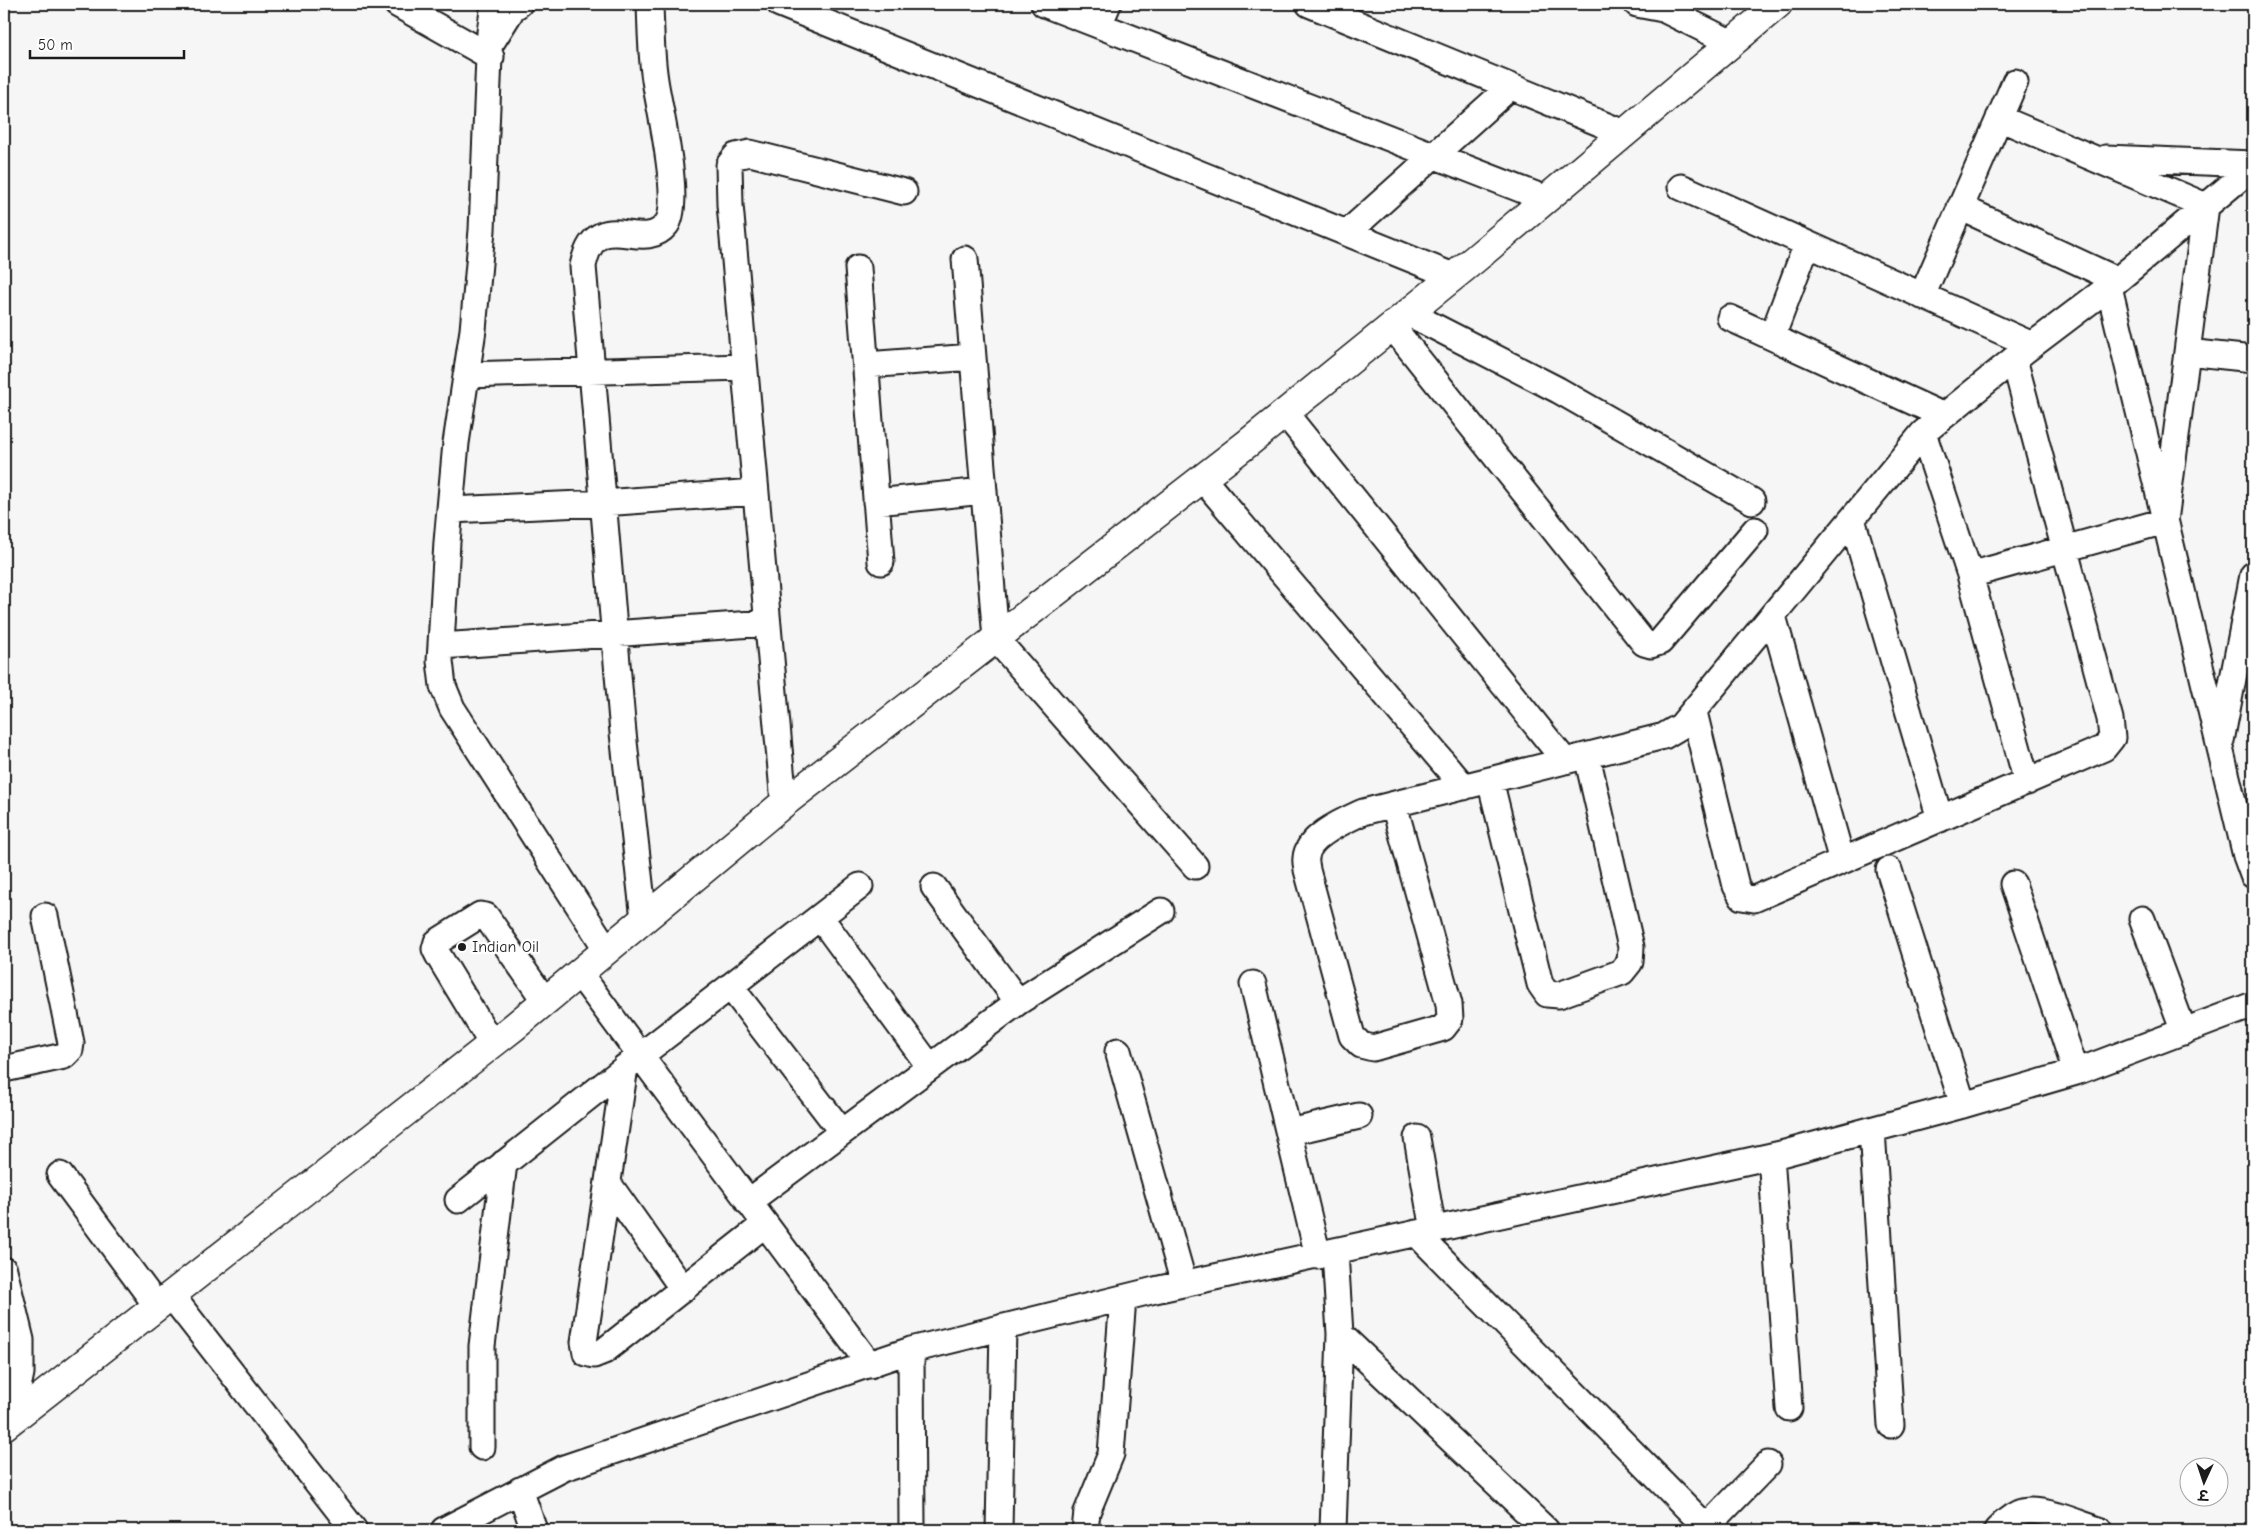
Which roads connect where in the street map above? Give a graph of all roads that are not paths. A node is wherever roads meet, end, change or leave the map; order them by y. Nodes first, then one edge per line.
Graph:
1 (397, 4) edge
2 (494, 4) edge
3 (519, 4) edge
4 (650, 4) edge
5 (780, 4) edge
6 (1044, 4) edge
7 (1309, 4) edge
8 (1638, 4) edge
9 (1778, 4) edge
10 (1104, 14) edge
11 (1732, 43) junction
12 (491, 49) junction
13 (2015, 82) dead end
14 (1510, 87) junction
15 (1999, 118) junction
16 (1624, 133) junction
17 (1433, 156) junction
18 (2090, 157) junction
19 (2253, 165) edge
20 (1681, 187) dead end
21 (904, 192) dead end
22 (1546, 199) junction
23 (2206, 206) junction
24 (1960, 207) junction
25 (1347, 233) junction
26 (1807, 244) junction
27 (965, 259) dead end
28 (858, 268) dead end
29 (1453, 276) junction
30 (2113, 284) junction
31 (1922, 296) junction
32 (1730, 318) dead end
33 (1400, 319) junction
34 (1772, 337) junction
35 (2023, 352) junction
36 (2187, 352) junction
37 (973, 358) junction
38 (2253, 360) edge
39 (866, 365) junction
40 (744, 367) junction
41 (592, 372) junction
42 (466, 375) junction
43 (1285, 413) junction
44 (1944, 416) junction
45 (1923, 434) junction
46 (1202, 478) junction
47 (984, 491) junction
48 (756, 492) junction
49 (1752, 501) dead end
50 (876, 502) junction
51 (603, 503) junction
52 (450, 510) junction
53 (1852, 519) junction
54 (2165, 521) junction
55 (1755, 530) dead end
56 (2064, 549) junction
57 (881, 562) dead end
58 (2253, 574) edge
59 (1970, 575) junction
60 (1773, 616) junction
61 (767, 623) junction
62 (614, 634) junction
63 (996, 638) junction
64 (441, 646) junction
65 (1694, 712) junction
66 (2220, 748) junction
67 (1576, 758) junction
68 (1490, 780) junction
69 (2027, 782) junction
70 (1464, 787) junction
71 (784, 804) junction
72 (1394, 805) junction
73 (1940, 819) junction
74 (1842, 861) junction
75 (1195, 866) dead end
76 (1889, 870) dead end
77 (2253, 875) edge
78 (2013, 884) dead end
79 (860, 886) dead end
80 (934, 887) dead end
81 (1161, 911) dead end
82 (45, 916) dead end
83 (820, 917) junction
84 (644, 919) junction
85 (2142, 919) dead end
86 (607, 950) junction
87 (579, 973) junction
88 (1253, 984) dead end
89 (730, 986) junction
90 (545, 1001) junction
91 (1018, 1002) junction
92 (2253, 1005) edge
93 (2184, 1032) junction
94 (492, 1044) junction
95 (1118, 1051) dead end
96 (633, 1061) junction
97 (930, 1067) junction
98 (4, 1068) edge
99 (2076, 1072) junction
100 (1963, 1105) junction
101 (1359, 1116) dead end
102 (1872, 1130) junction
103 (842, 1132) junction
104 (1290, 1132) junction
105 (1417, 1138) dead end
106 (1770, 1156) junction
107 (504, 1164) junction
108 (60, 1175) dead end
109 (608, 1183) junction
110 (458, 1200) dead end
111 (748, 1202) junction
112 (765, 1224) junction
113 (1424, 1232) junction
114 (1326, 1254) junction
115 (4, 1270) edge
116 (1184, 1284) junction
117 (683, 1288) junction
118 (1123, 1298) junction
119 (164, 1300) junction
120 (1003, 1327) junction
121 (1340, 1334) junction
122 (911, 1350) junction
123 (870, 1365) junction
124 (1789, 1408) dead end
125 (7, 1424) edge
126 (1891, 1424) dead end
127 (482, 1447) dead end
128 (1768, 1464) dead end
129 (520, 1490) junction
130 (1536, 1526) edge
131 (1707, 1529) edge
132 (354, 1530) edge
133 (444, 1530) edge
134 (534, 1530) edge
135 (912, 1530) edge
136 (1000, 1530) edge
137 (1085, 1530) edge
138 (1334, 1530) edge
139 (1997, 1530) edge
140 (2099, 1530) edge

1 - 12 street
2 - 12 street
3 - 12 street
4 - 41 street
5 - 25 street
6 - 10 street
7 - 14 street
8 - 11 street
9 - 11 main road
10 - 17 street
11 - 16 main road
12 - 42 street
13 - 15 street
14 - 16 street
14 - 17 street
15 - 18 street
15 - 24 street
16 - 22 main road
17 - 22 street
17 - 25 street
18 - 19 street
18 - 23 street
19 - 23 street
20 - 26 street
21 - 40 street
22 - 29 main road
23 - 30 street
23 - 36 street
24 - 30 street
24 - 31 street
25 - 29 street
26 - 31 street
26 - 34 street
27 - 37 street
28 - 39 street
29 - 33 main road
30 - 35 street
30 - 54 street
31 - 35 street
32 - 34 street
33 - 43 main road
33 - 49 street
33 - 55 street
34 - 44 street
35 - 44 street
35 - 56 street
36 - 38 street
36 - 54 street
37 - 39 street
37 - 47 street
39 - 50 street
40 - 41 street
40 - 48 street
41 - 42 street
41 - 51 street
42 - 52 street
43 - 46 main road
43 - 67 street
44 - 45 street
45 - 53 street
45 - 59 street
46 - 63 main road
46 - 70 street
47 - 50 street
47 - 63 street
48 - 51 street
48 - 61 street
50 - 57 street
51 - 52 street
51 - 62 street
52 - 64 street
53 - 60 street
53 - 73 street
54 - 56 street
54 - 66 street
56 - 59 street
56 - 69 street
58 - 66 street
59 - 69 street
60 - 65 street
60 - 74 street
61 - 62 street
61 - 71 street
62 - 64 street
62 - 84 street
63 - 71 main road
63 - 75 street
64 - 86 street
65 - 67 street
65 - 74 street
66 - 77 street
67 - 68 street
67 - 68 street
68 - 70 street
69 - 73 street
70 - 72 street
71 - 84 main road
72 - 72 street
73 - 74 street
76 - 100 street
78 - 99 street
79 - 83 street
80 - 91 street
81 - 91 street
82 - 98 street
83 - 89 street
83 - 97 street
84 - 86 main road
85 - 93 street
86 - 87 main road
87 - 90 main road
87 - 96 street
88 - 104 street
89 - 96 street
89 - 103 street
90 - 94 main road
90 - 94 street
91 - 97 street
92 - 93 street
93 - 99 street
94 - 119 main road
95 - 116 street
96 - 107 street
96 - 109 street
96 - 111 street
97 - 103 street
99 - 100 street
100 - 102 street
101 - 104 street
102 - 106 street
102 - 126 street
103 - 111 street
104 - 114 street
105 - 113 street
106 - 113 street
106 - 124 street
107 - 110 street
107 - 127 street
108 - 119 street
109 - 117 street
109 - 117 street
111 - 112 street
112 - 117 street
112 - 123 street
113 - 114 street
113 - 131 street
114 - 116 street
114 - 121 street
115 - 125 street
116 - 118 street
118 - 120 street
118 - 137 street
119 - 125 main road
119 - 132 street
120 - 122 street
120 - 136 street
121 - 130 street
121 - 138 street
122 - 123 street
122 - 135 street
123 - 129 street
128 - 131 street
129 - 133 street
129 - 134 street
139 - 140 street

